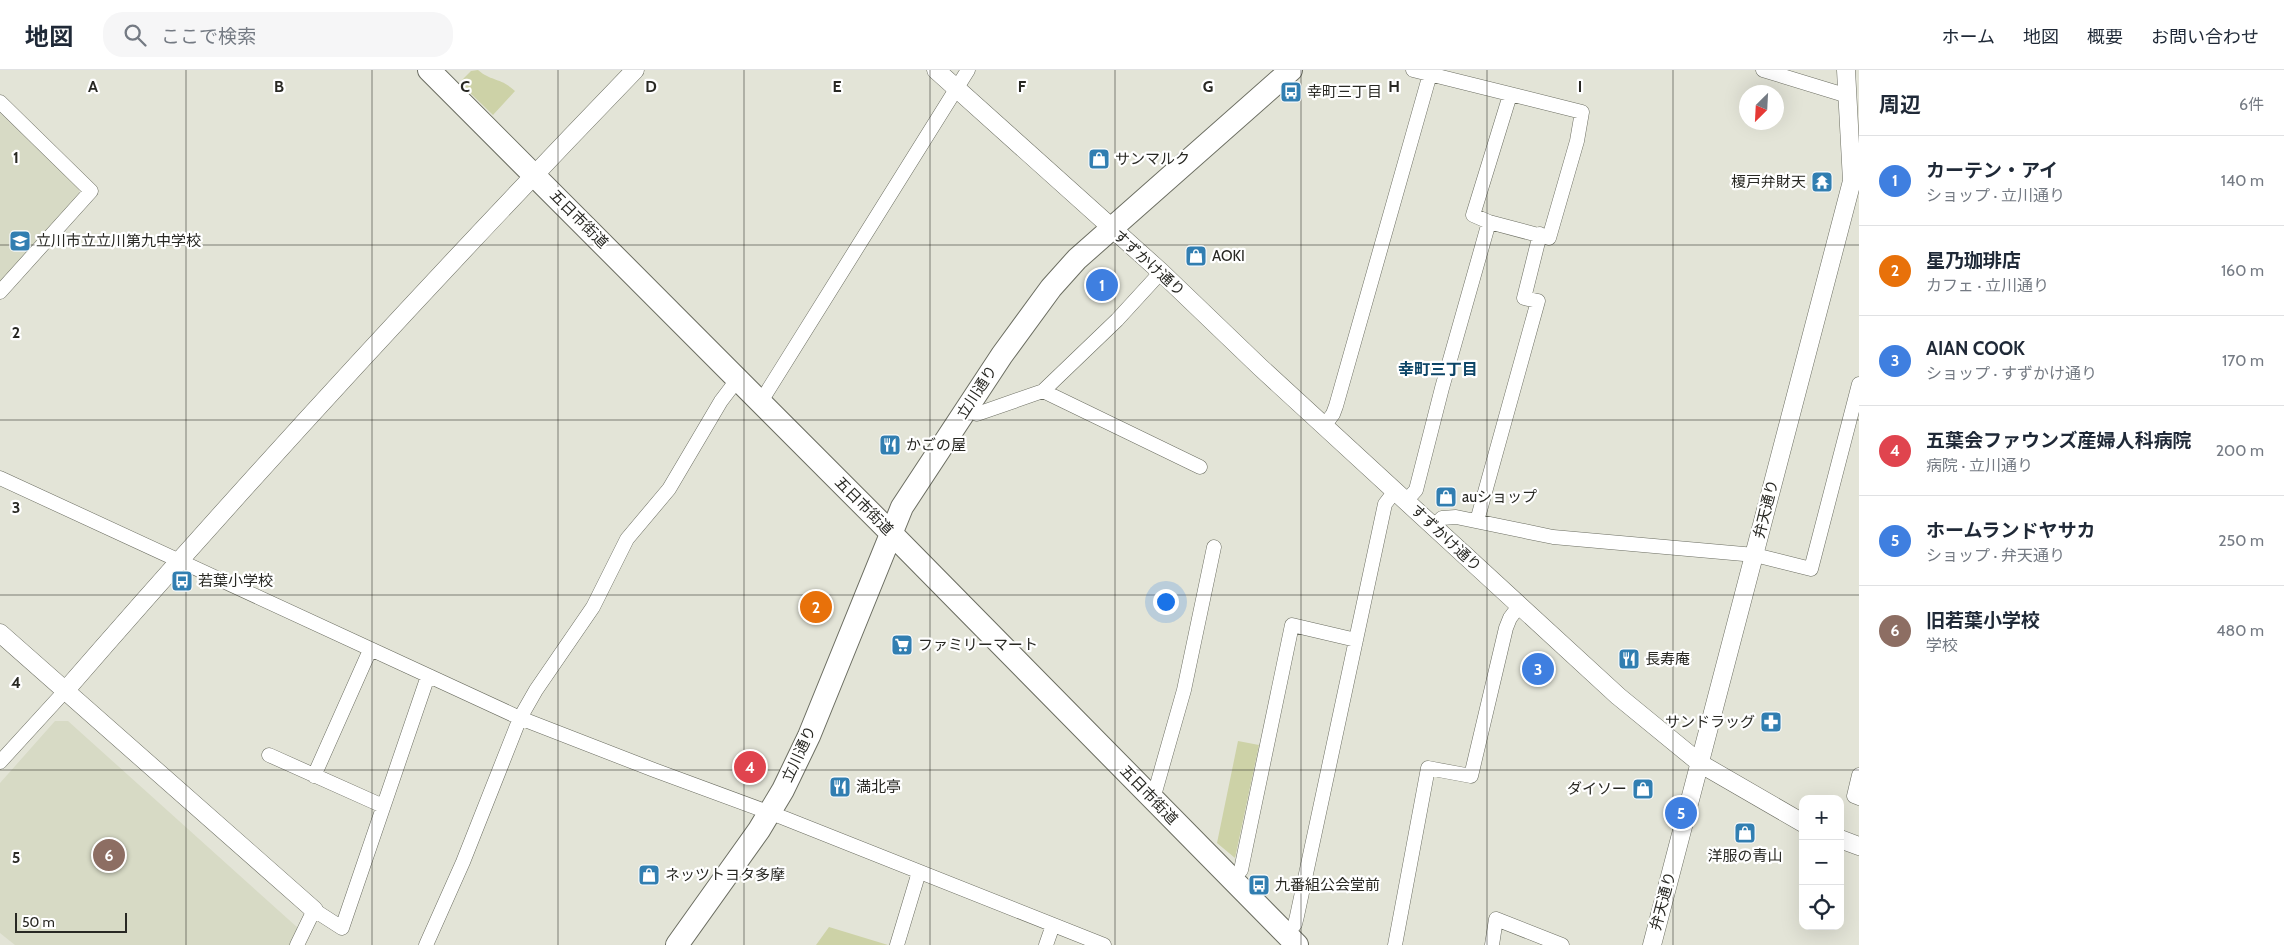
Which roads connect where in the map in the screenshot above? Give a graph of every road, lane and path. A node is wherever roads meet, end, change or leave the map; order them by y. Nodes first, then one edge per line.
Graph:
1 (429, 70) edge
2 (635, 70) edge
3 (936, 70) edge
4 (968, 70) edge
5 (1291, 70) edge
6 (1413, 70) edge
7 (1763, 70) edge
8 (1846, 70) edge
9 (1430, 74) junction
10 (956, 90) junction
11 (1510, 94) junction
12 (1848, 96) junction
13 (0, 102) edge
14 (535, 174) junction
15 (1855, 182) edge
16 (1489, 222) junction
17 (1110, 228) junction
18 (1540, 234) junction
19 (1161, 272) junction
20 (0, 292) edge
21 (737, 380) junction
22 (1859, 384) edge
23 (1043, 391) junction
24 (760, 403) junction
25 (967, 408) junction
26 (1324, 426) junction
27 (1200, 467) dead end
28 (0, 478) edge
29 (1400, 496) junction
30 (1477, 521) junction
31 (1434, 526) junction
32 (892, 533) junction
33 (1214, 547) dead end
34 (1755, 554) junction
35 (178, 560) junction
36 (1519, 606) junction
37 (0, 633) edge
38 (1356, 640) junction
39 (370, 650) junction
40 (428, 676) junction
41 (65, 690) junction
42 (520, 718) junction
43 (269, 755) dead end
44 (0, 762) edge
45 (1701, 764) junction
46 (1859, 775) edge
47 (314, 776) junction
48 (1859, 798) edge
49 (1153, 799) junction
50 (383, 806) junction
51 (770, 812) junction
52 (1799, 821) edge
53 (1843, 840) edge
54 (1859, 846) edge
55 (919, 872) junction
56 (1232, 880) junction
57 (314, 910) junction
58 (1052, 926) junction
59 (1292, 939) edge
60 (297, 945) edge
61 (426, 945) edge
62 (677, 945) edge
63 (897, 945) edge
64 (1046, 945) edge
65 (1104, 945) edge
66 (1395, 945) edge
67 (1492, 945) edge
68 (1562, 945) edge
69 (1652, 945) edge

1 - 14 main road, 五日市街道
2 - 14 street
3 - 10 street, すずかけ通り
4 - 10 street
5 - 17 main road, 立川通り
6 - 9 street
7 - 12 street
8 - 12 street, 弁天通り
9 - 11 street
9 - 26 street
10 - 17 street, すずかけ通り
10 - 24 street
11 - 16 street
11 - 18 street
12 - 15 street, 弁天通り
13 - 20 street
14 - 21 main road, 五日市街道
14 - 35 street
15 - 34 street, 弁天通り
16 - 18 street
16 - 29 street
17 - 19 street, すずかけ通り
17 - 25 main road, 立川通り
18 - 30 street
19 - 23 street
19 - 26 street, すずかけ通り
21 - 24 main road, 五日市街道
21 - 42 street
22 - 34 street
23 - 25 street
23 - 27 street
24 - 32 main road, 五日市街道
25 - 32 main road, 立川通り
26 - 29 street, すずかけ通り
28 - 35 street
29 - 31 street, すずかけ通り
29 - 38 street
30 - 31 street
30 - 34 street
31 - 36 street, すずかけ通り
32 - 49 main road, 五日市街道
32 - 51 main road, 立川通り
33 - 49 street
34 - 45 street, 弁天通り
35 - 39 street
35 - 41 street
36 - 45 street, すずかけ通り
36 - 66 street
37 - 41 street
38 - 56 street
38 - 59 street
39 - 40 street
39 - 47 street
40 - 42 street
40 - 50 street
41 - 44 street
41 - 57 street
42 - 51 street
42 - 61 street
43 - 47 street
45 - 52 street, すずかけ通り
45 - 69 street, 弁天通り
46 - 48 street
47 - 50 street
49 - 56 main road, 五日市街道
50 - 57 street
51 - 55 street
51 - 62 main road, 立川通り
53 - 54 street
55 - 58 street
55 - 63 street
56 - 59 main road, 五日市街道
57 - 60 street
58 - 64 street
58 - 65 street
67 - 68 street

